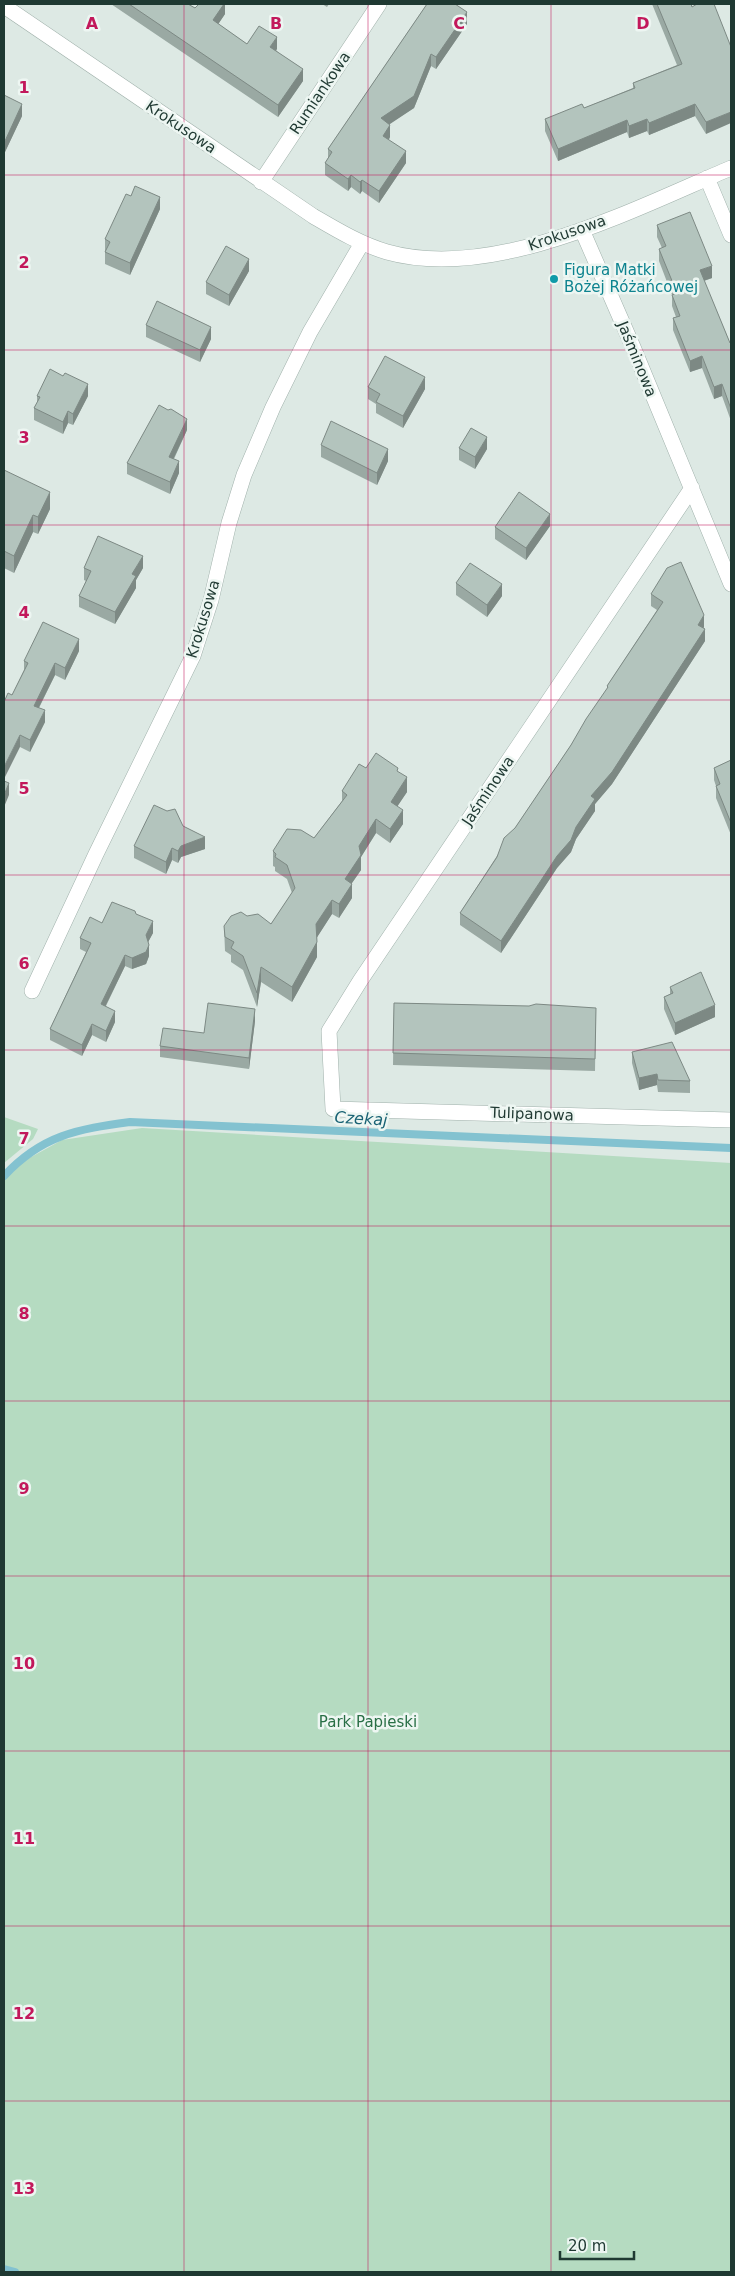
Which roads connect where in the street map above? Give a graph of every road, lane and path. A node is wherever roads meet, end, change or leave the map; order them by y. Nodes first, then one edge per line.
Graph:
1 (379, 4) edge
2 (4, 6) edge
3 (731, 168) edge
4 (707, 178) junction
5 (261, 182) junction
6 (582, 230) junction
7 (731, 235) edge
8 (362, 243) junction
9 (692, 488) junction
10 (731, 584) edge
11 (32, 991) dead end
12 (333, 1109) joint
13 (731, 1120) edge

1 - 5 street, Rumiankowa
2 - 5 street, Krokusowa
3 - 4 street, Krokusowa
4 - 6 street, Krokusowa
4 - 7 street
5 - 8 street, Krokusowa
6 - 8 street, Krokusowa
6 - 9 street, Jaśminowa
8 - 11 street, Krokusowa
9 - 10 street, Jaśminowa
9 - 12 street, Jaśminowa
12 - 13 street, Tulipanowa

